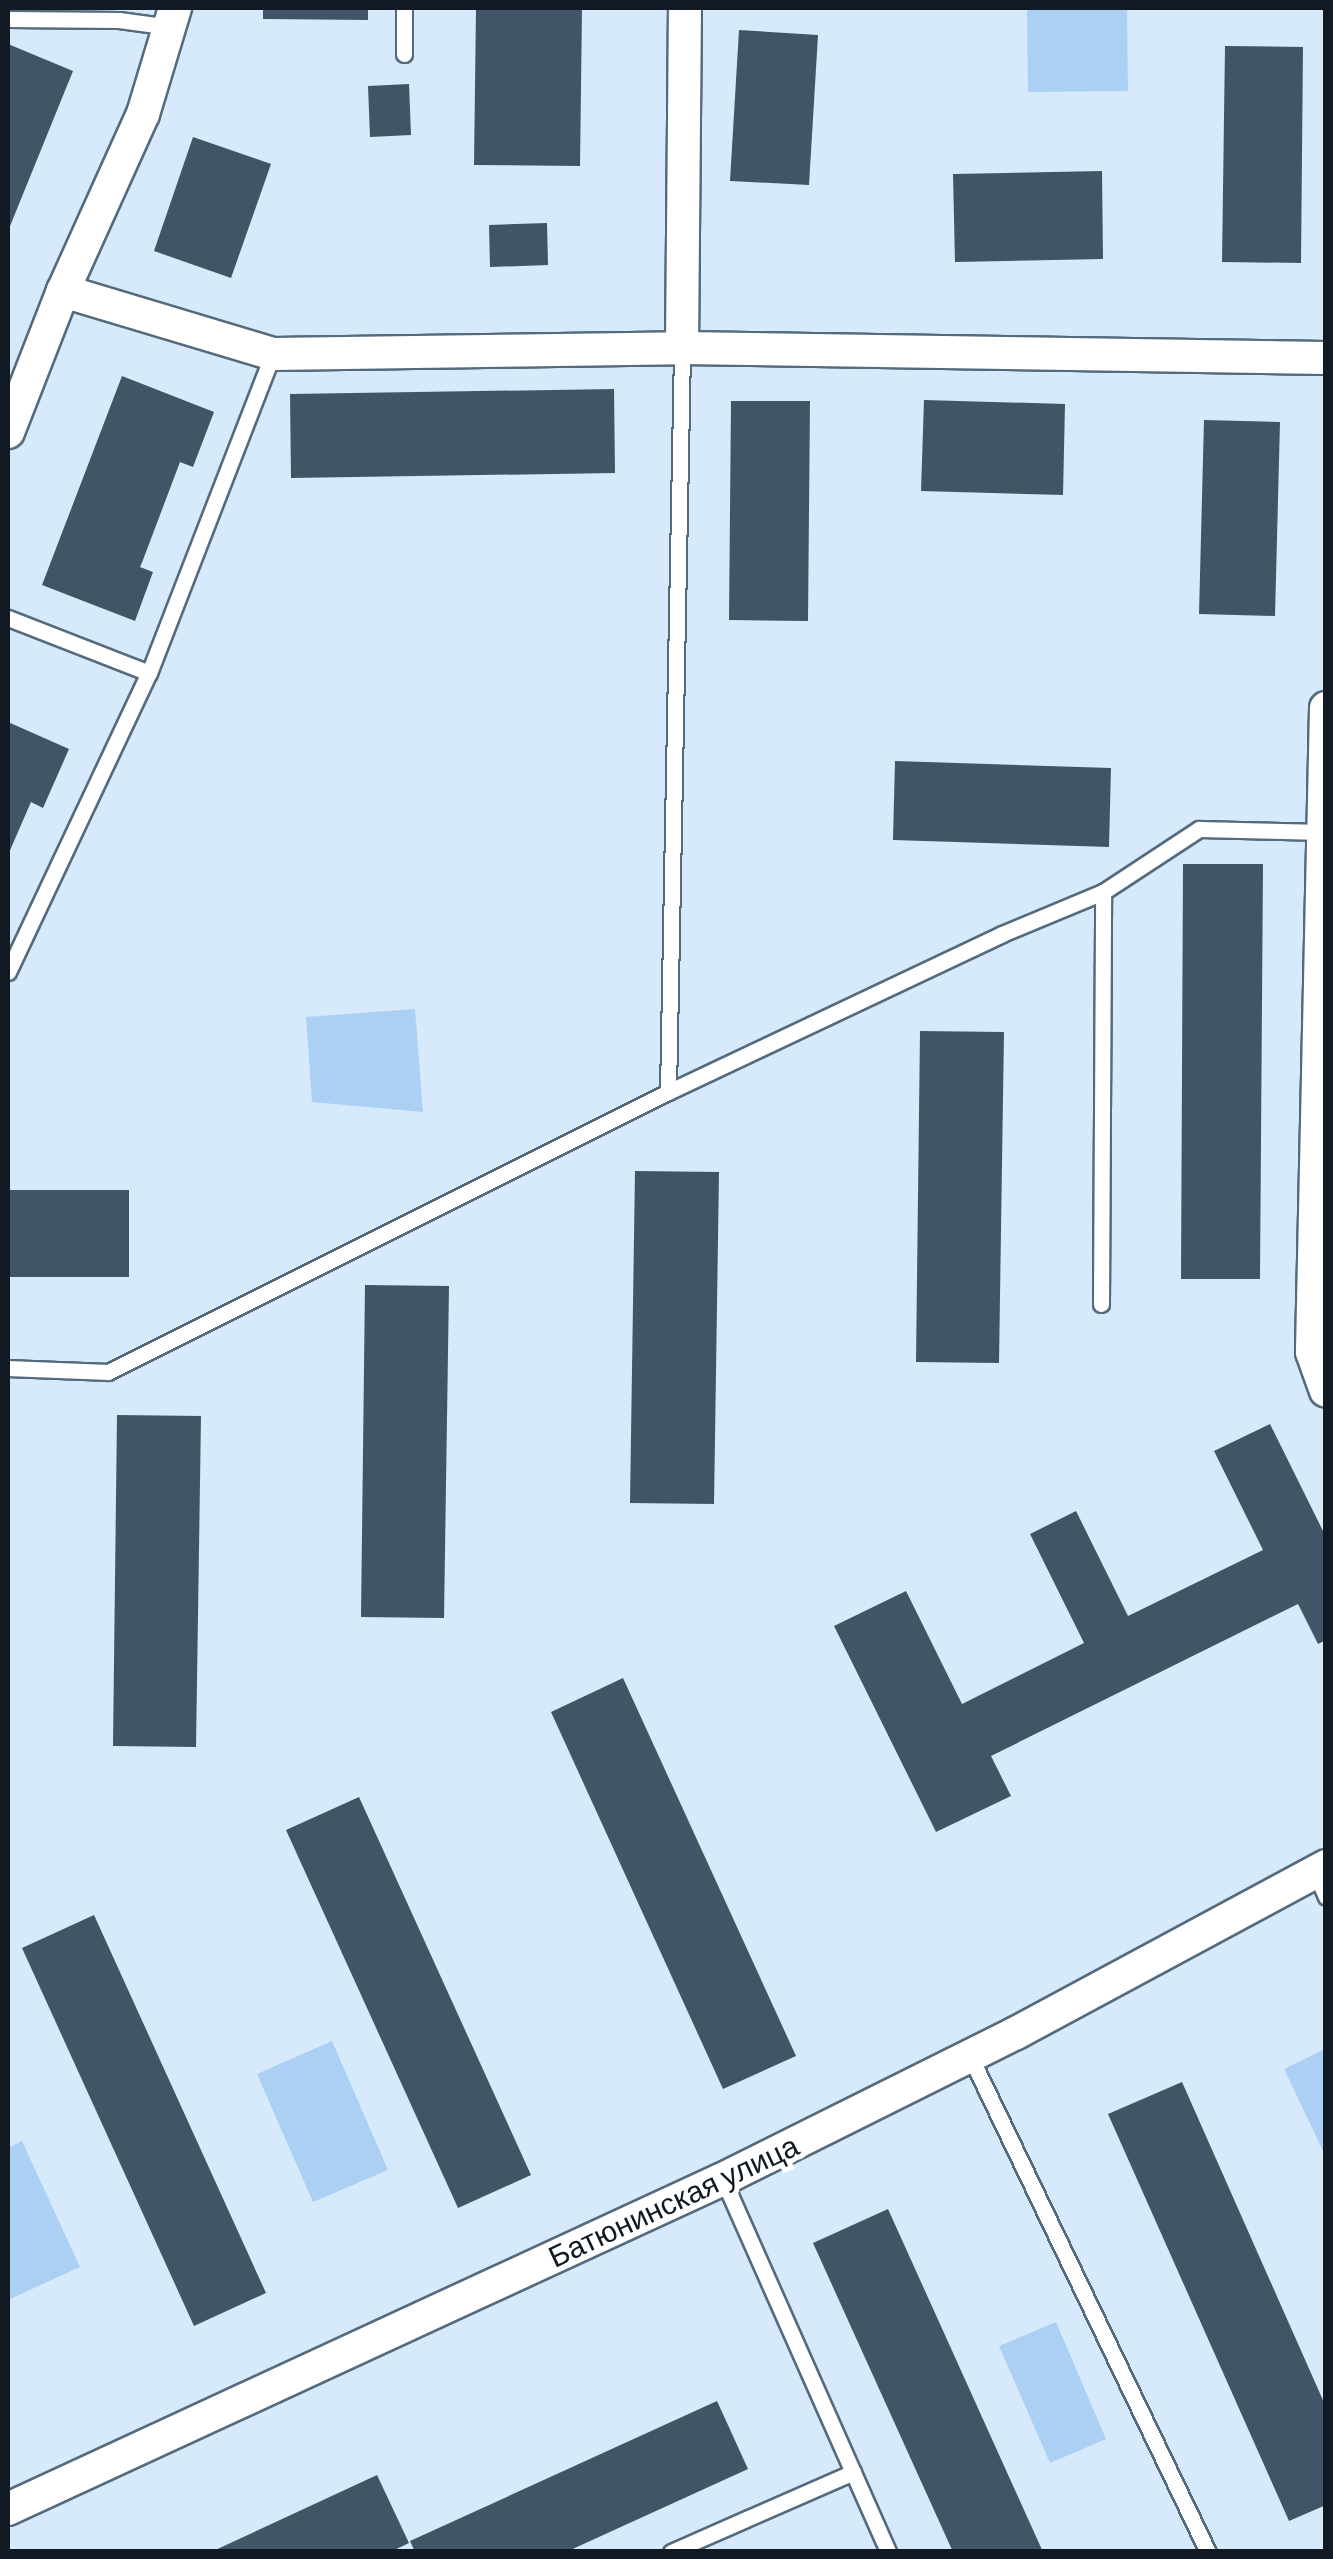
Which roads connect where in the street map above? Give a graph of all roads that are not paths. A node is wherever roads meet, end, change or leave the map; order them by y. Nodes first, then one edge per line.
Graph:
1 (404, 8) edge
2 (685, 8) edge
3 (58, 13) edge
4 (173, 17) edge
5 (8, 18) edge
6 (404, 54) dead end
7 (63, 291) junction
8 (682, 348) junction
9 (273, 354) junction
10 (1326, 358) edge
11 (8, 432) edge
12 (8, 618) edge
13 (150, 673) junction
14 (1326, 708) edge
15 (1323, 832) junction
16 (1103, 892) junction
17 (8, 972) edge
18 (668, 1092) junction
19 (1101, 1304) dead end
20 (8, 1368) edge
21 (1326, 1391) edge
22 (1322, 1878) edge
23 (970, 2056) junction
24 (723, 2179) junction
25 (853, 2472) junction
26 (8, 2508) edge
27 (670, 2552) edge
28 (888, 2552) edge
29 (1208, 2552) edge

1 - 6 lane
2 - 8 street
3 - 4 lane
3 - 5 lane
4 - 7 street
7 - 9 street
7 - 11 street
8 - 9 street
8 - 10 street
8 - 18 lane
9 - 13 lane
12 - 13 lane
13 - 17 lane
14 - 15 street
15 - 16 lane
15 - 21 street
16 - 18 lane
16 - 19 lane
18 - 20 lane
22 - 23 street, Батюнинская улица
23 - 24 street, Батюнинская улица
23 - 29 lane
24 - 25 lane
24 - 26 street, Батюнинская улица
25 - 27 lane
25 - 28 lane

